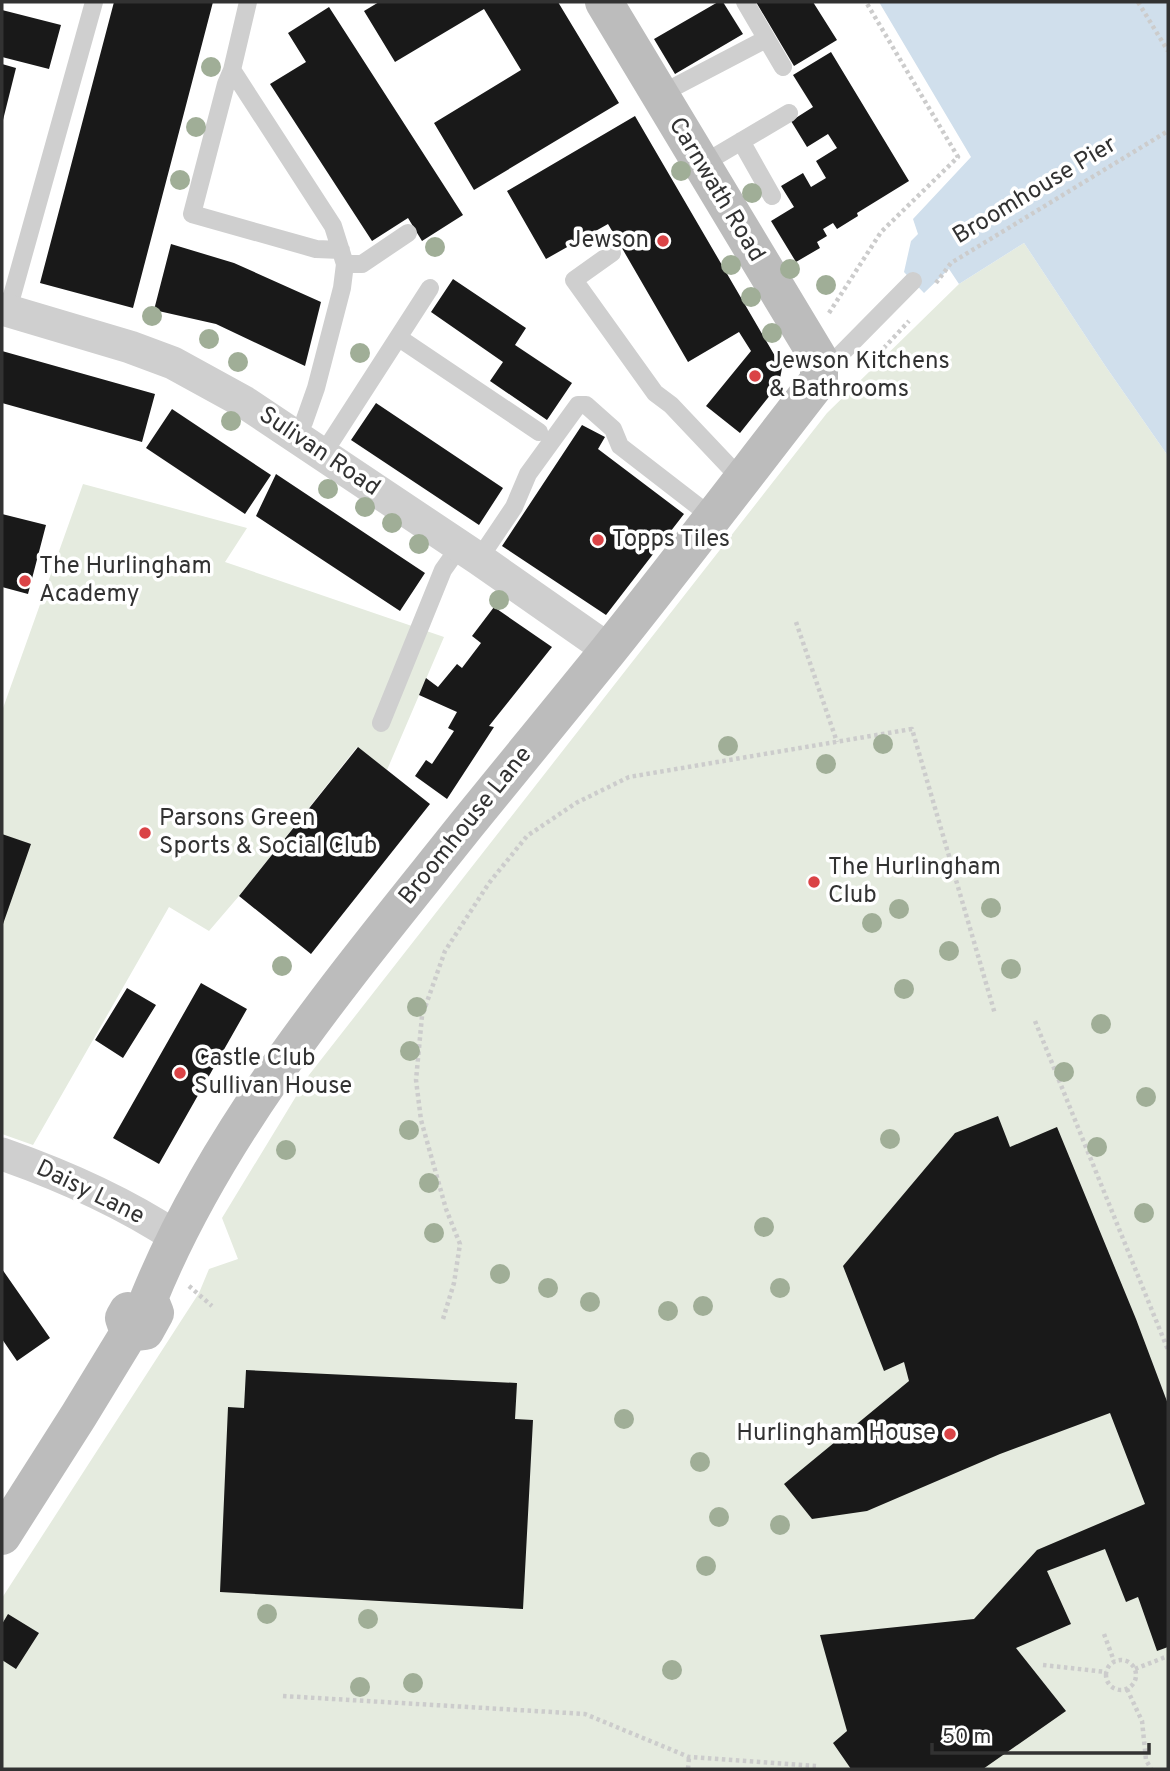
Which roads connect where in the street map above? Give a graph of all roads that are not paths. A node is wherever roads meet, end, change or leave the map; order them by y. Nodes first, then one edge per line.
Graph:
1 (94, 2) edge
2 (248, 2) edge
3 (604, 2) edge
4 (745, 2) edge
5 (766, 39) junction
6 (783, 67) dead end
7 (232, 70) junction
8 (659, 95) junction
9 (789, 113) dead end
10 (741, 141) junction
11 (701, 165) junction
12 (772, 195) dead end
13 (408, 233) dead end
14 (612, 253) dead end
15 (343, 257) junction
16 (913, 281) dead end
17 (430, 288) dead end
18 (5, 310) edge
19 (399, 338) junction
20 (814, 362) junction
21 (539, 432) dead end
22 (295, 436) junction
23 (323, 454) junction
24 (741, 480) junction
25 (712, 517) junction
26 (470, 552) junction
27 (609, 650) junction
28 (382, 723) dead end
29 (2, 1154) edge
30 (176, 1237) junction
31 (2, 1536) edge

1 - 18 lane
2 - 7 lane
3 - 8 street, Carnwath Road
4 - 5 lane
5 - 6 lane
5 - 8 lane
7 - 15 lane
7 - 15 lane
8 - 11 street, Carnwath Road
9 - 10 lane
10 - 11 lane
10 - 12 lane
11 - 20 street, Carnwath Road
13 - 15 lane
14 - 24 lane
15 - 22 lane
16 - 20 lane
17 - 19 lane
18 - 22 street, Sulivan Road
19 - 21 lane
19 - 23 lane
20 - 24 street, Broomhouse Lane
22 - 23 street, Sulivan Road
23 - 26 street, Sulivan Road
24 - 25 street, Broomhouse Lane
25 - 26 lane
25 - 27 street, Broomhouse Lane
26 - 27 street, Sulivan Road
26 - 28 lane
27 - 30 street, Broomhouse Lane
29 - 30 street, Daisy Lane
30 - 31 street, Broomhouse Lane

